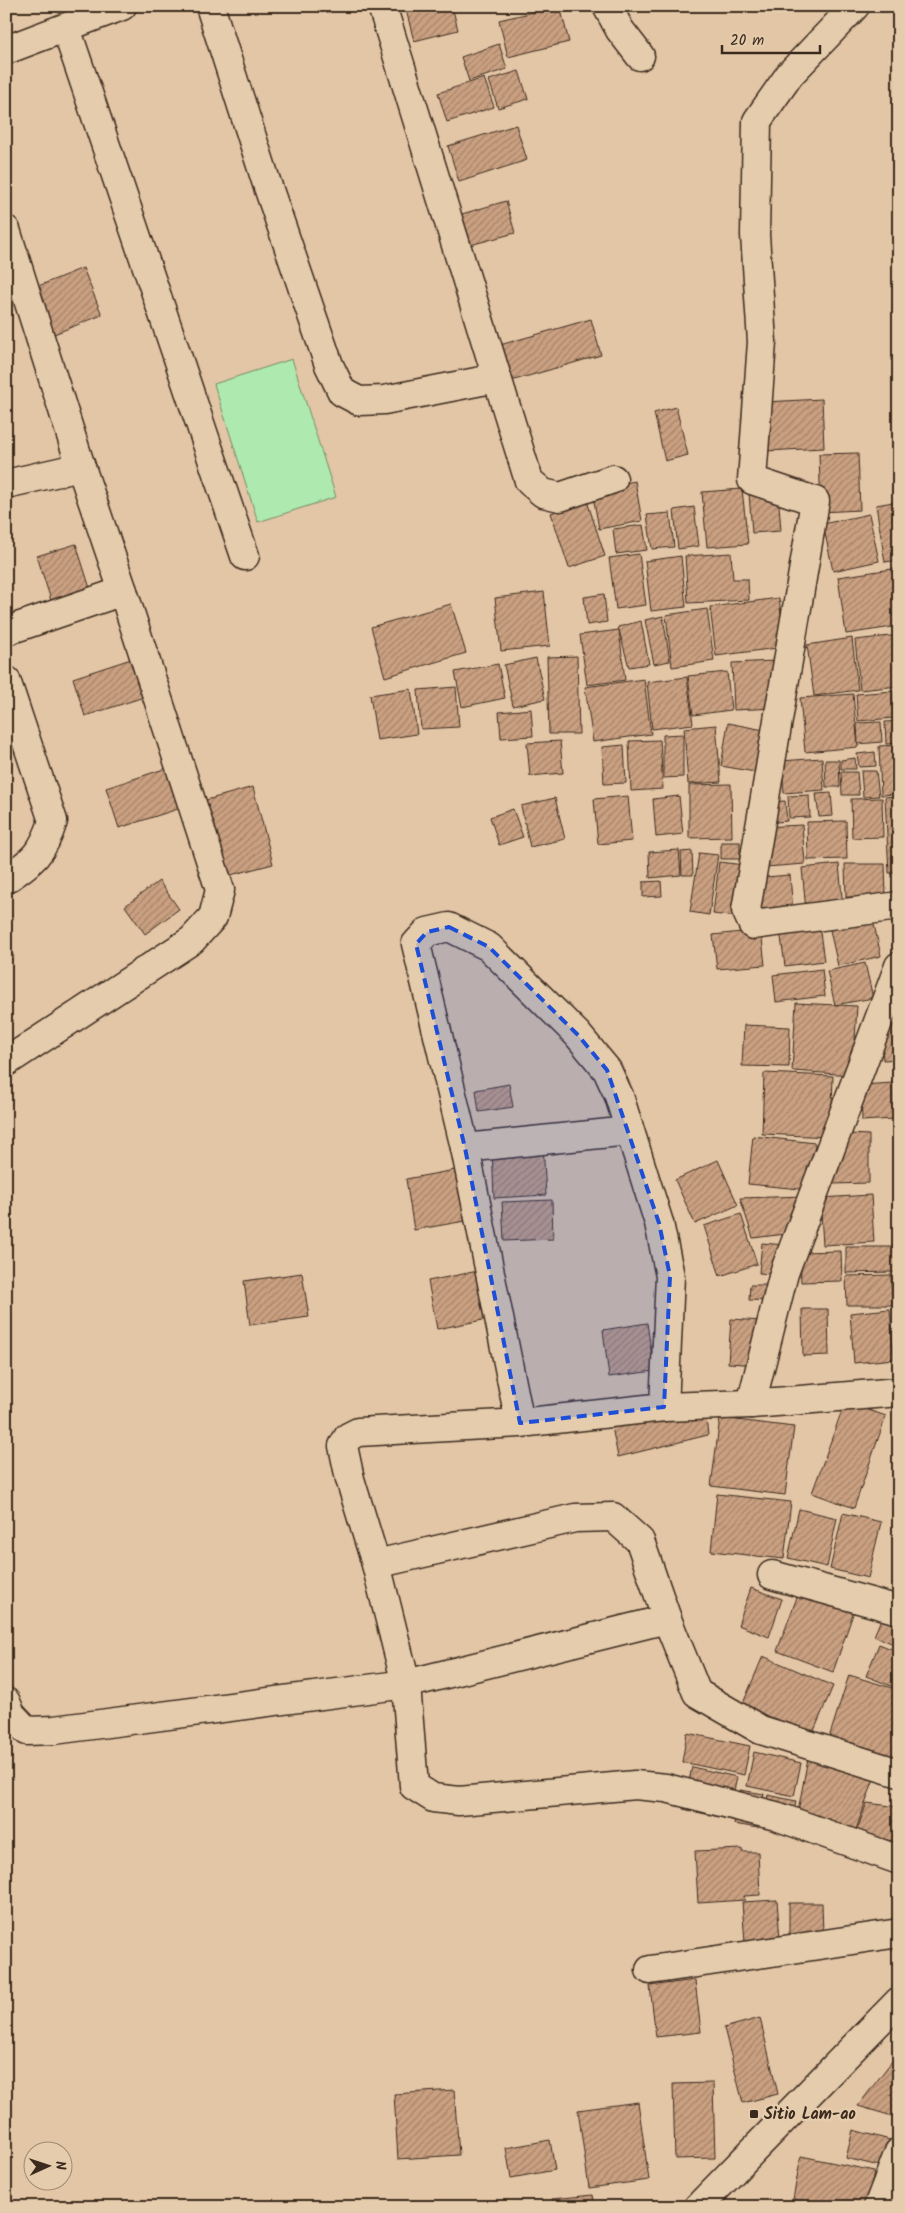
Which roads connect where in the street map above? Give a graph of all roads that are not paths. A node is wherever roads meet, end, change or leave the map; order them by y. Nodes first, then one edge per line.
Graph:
1 (122, 6) edge
2 (210, 6) edge
3 (382, 6) edge
4 (607, 6) edge
5 (855, 6) edge
6 (66, 28) junction
7 (6, 50) edge
8 (640, 56) dead end
9 (6, 230) edge
10 (497, 378) junction
11 (81, 467) junction
12 (613, 479) dead end
13 (6, 484) edge
14 (245, 556) dead end
15 (123, 591) junction
16 (6, 631) edge
17 (6, 680) edge
18 (6, 879) edge
19 (899, 906) edge
20 (899, 966) edge
21 (6, 1062) edge
22 (628, 1131) junction
23 (465, 1148) junction
24 (899, 1392) edge
25 (751, 1404) junction
26 (664, 1407) junction
27 (520, 1423) junction
28 (376, 1564) junction
29 (772, 1575) dead end
30 (899, 1610) edge
31 (666, 1619) junction
32 (406, 1684) junction
33 (6, 1702) edge
34 (899, 1773) edge
35 (899, 1860) edge
36 (899, 1934) edge
37 (650, 1970) dead end
38 (899, 2001) edge
39 (899, 2152) edge
40 (698, 2207) edge
41 (878, 2207) edge

1 - 6 street
2 - 10 street
3 - 10 street
4 - 8 street
5 - 19 street
6 - 7 street
6 - 14 street
9 - 11 street
10 - 12 street
11 - 13 street
11 - 15 street
15 - 16 street
15 - 21 street
17 - 18 street
20 - 25 street
22 - 23 street
22 - 23 street
22 - 26 street
23 - 27 street
24 - 25 street
25 - 26 street
26 - 27 street
27 - 28 street
28 - 31 street
28 - 32 street
29 - 30 street
31 - 32 street
31 - 34 street
32 - 33 street
32 - 35 street
36 - 37 street
38 - 40 street
39 - 41 street

